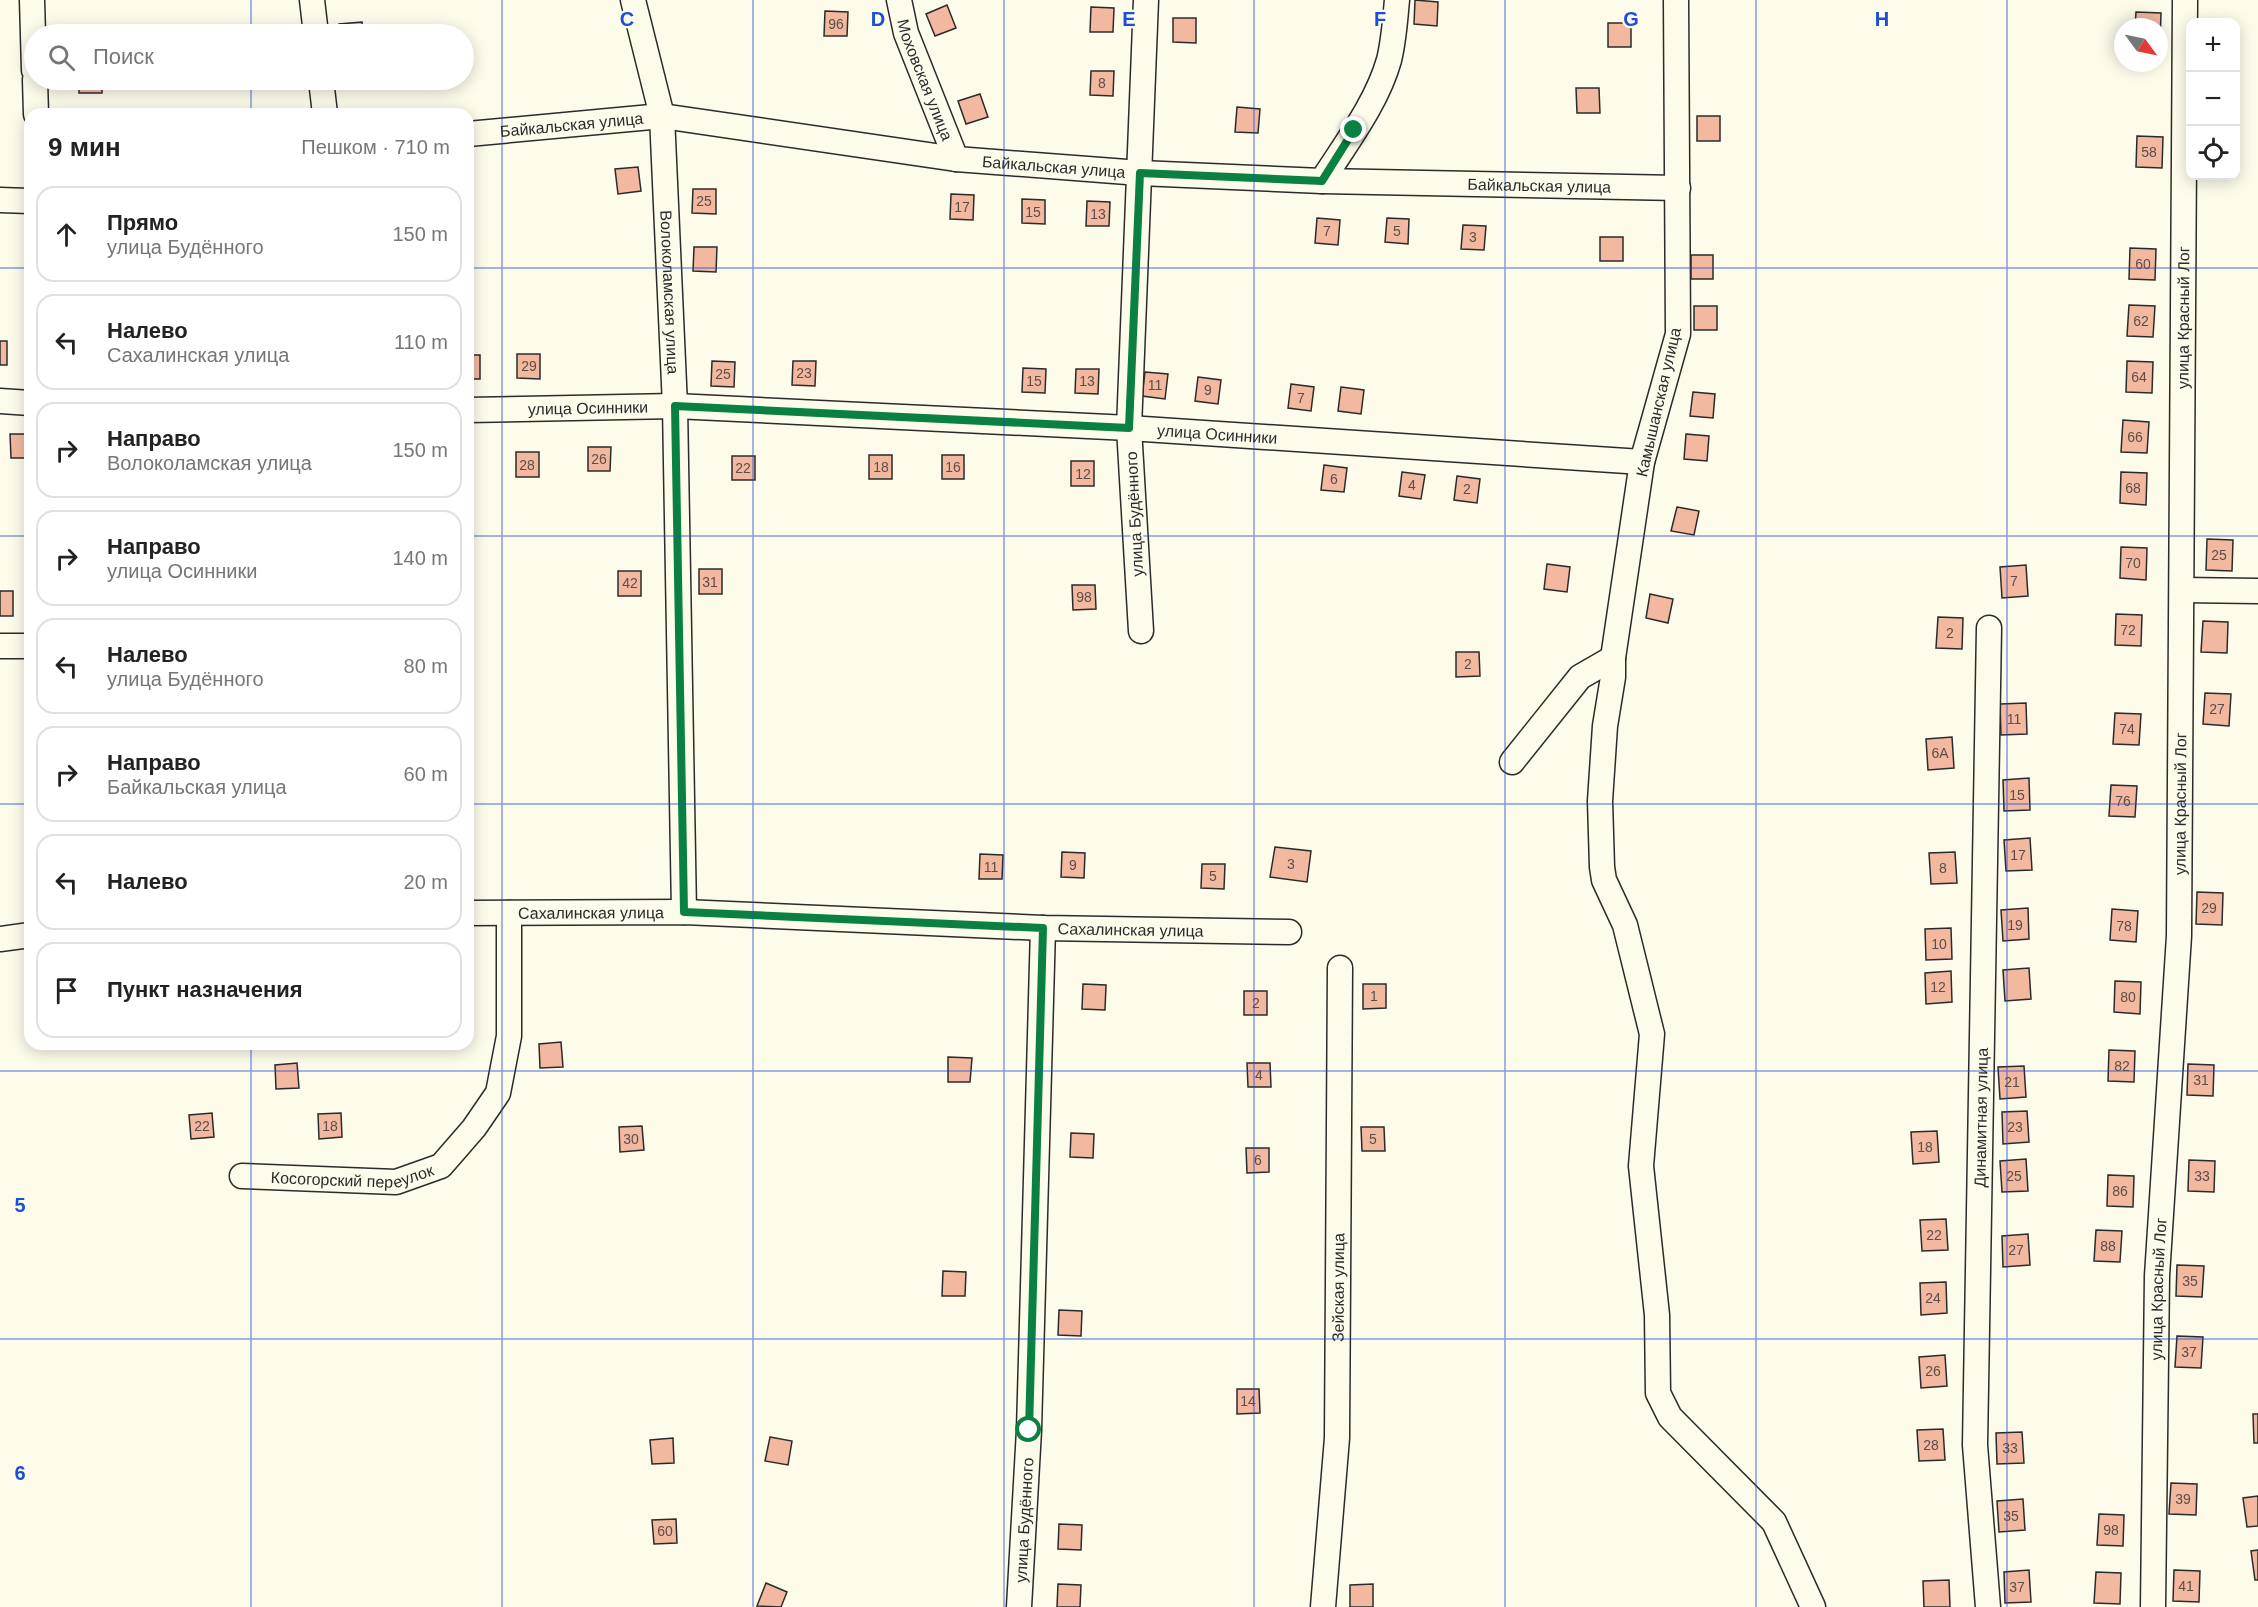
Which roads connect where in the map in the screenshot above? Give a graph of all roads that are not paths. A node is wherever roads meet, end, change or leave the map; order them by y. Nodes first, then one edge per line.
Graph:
1 (32, 0) edge
2 (312, 0) edge
3 (633, 0) edge
4 (899, 0) edge
5 (1146, 0) edge
6 (1397, 0) edge
7 (1676, 0) edge
8 (2185, 0) edge
9 (33, 24) edge
10 (315, 24) edge
11 (35, 90) edge
12 (322, 90) edge
13 (36, 108) edge
14 (324, 108) edge
15 (662, 116) junction
16 (474, 133) edge
17 (956, 159) junction
18 (1140, 173) junction
19 (1322, 181) junction
20 (1678, 188) junction
21 (0, 200) edge
22 (24, 201) edge
23 (0, 401) edge
24 (24, 403) edge
25 (675, 406) junction
26 (474, 410) edge
27 (1129, 428) junction
28 (1642, 462) junction
29 (2182, 590) junction
30 (2258, 591) edge
31 (1989, 628) dead end
32 (1142, 631) dead end
33 (0, 646) edge
34 (24, 646) edge
35 (1613, 658) junction
36 (1512, 762) dead end
37 (684, 912) junction
38 (474, 913) edge
39 (509, 914) junction
40 (1043, 928) junction
41 (1289, 932) dead end
42 (24, 936) edge
43 (0, 939) edge
44 (1340, 968) dead end
45 (242, 1176) dead end
46 (1019, 1607) edge
47 (1323, 1607) edge
48 (1813, 1607) edge
49 (1988, 1607) edge
50 (2153, 1607) edge

1 - 9 street
2 - 10 street
3 - 15 street, Волоколамская улица
4 - 17 street, Моховская улица
5 - 18 street, улица Будённого
6 - 19 street
7 - 20 street, Камышанская улица
8 - 29 street, улица Красный Лог
11 - 13 street
12 - 14 street
15 - 16 street, Байкальская улица
15 - 17 street, Байкальская улица
15 - 25 street, Волоколамская улица
17 - 18 street, Байкальская улица
18 - 19 street, Байкальская улица
18 - 27 street, улица Будённого
19 - 20 street, Байкальская улица
20 - 28 street, Камышанская улица
21 - 22 street
23 - 24 street
25 - 26 street, улица Осинники
25 - 27 street, улица Осинники
25 - 37 street, Волоколамская улица
27 - 28 street, улица Осинники
27 - 32 street, улица Будённого
28 - 35 street, Камышанская улица
29 - 30 street
29 - 50 street, улица Красный Лог
31 - 49 street, Динамитная улица
33 - 34 street
35 - 36 street
35 - 48 street, Камышанская улица
37 - 39 street, Сахалинская улица
37 - 40 street, Сахалинская улица
38 - 39 street, Сахалинская улица
39 - 45 street, Косогорский переулок
40 - 41 street, Сахалинская улица
40 - 46 street, улица Будённого
42 - 43 street
44 - 47 street, Зейская улица

